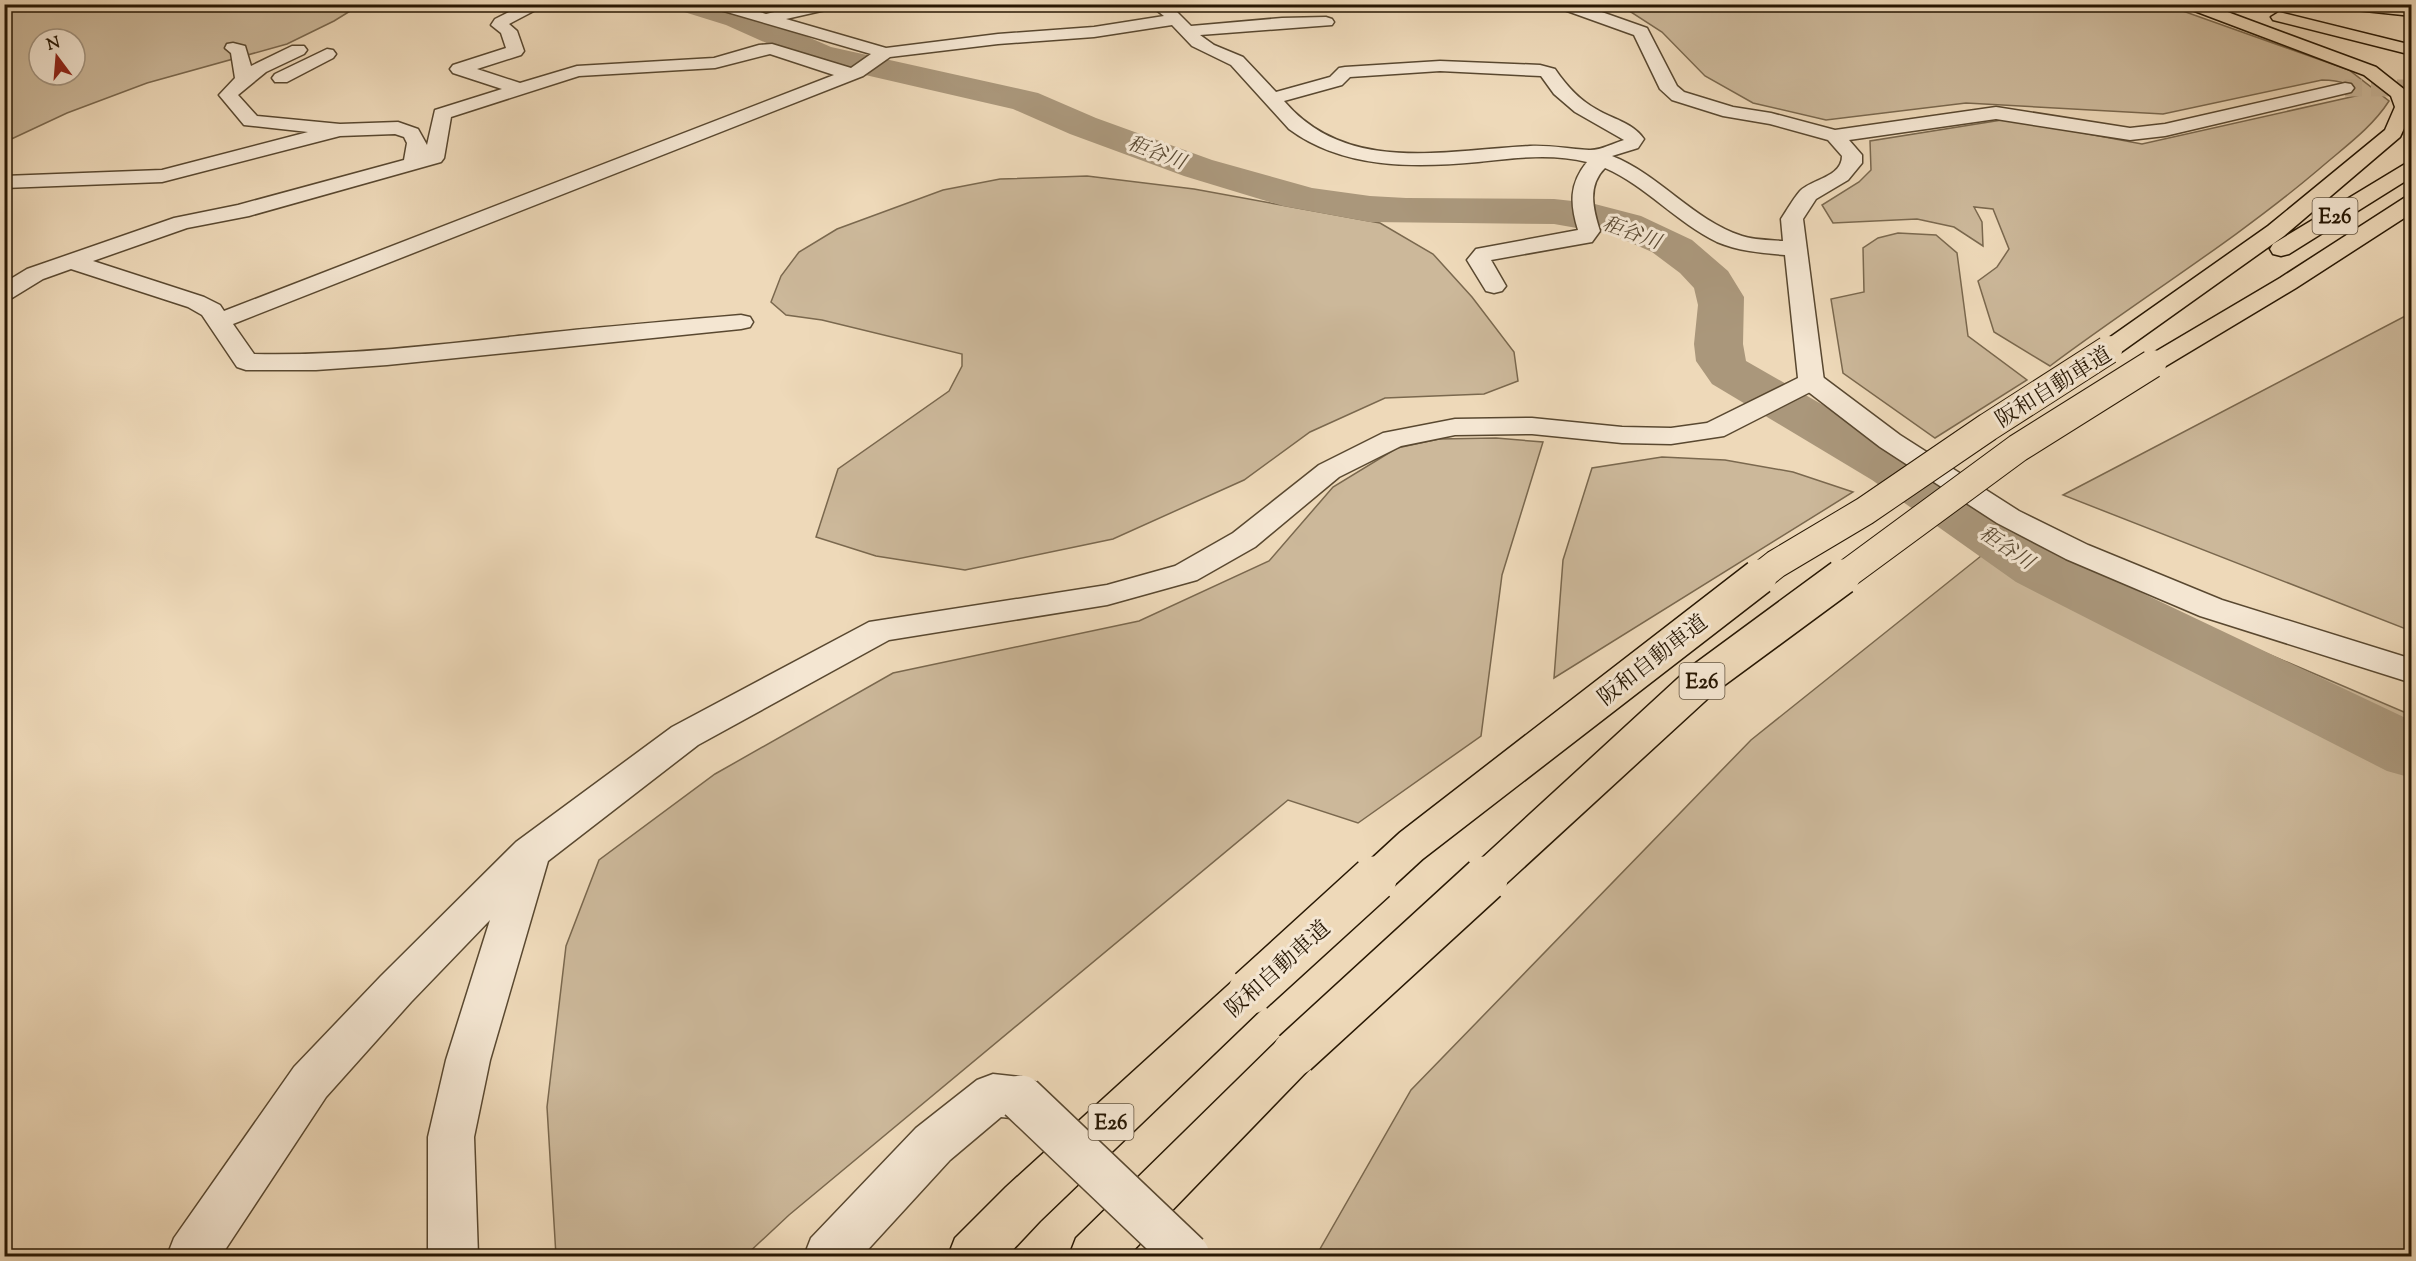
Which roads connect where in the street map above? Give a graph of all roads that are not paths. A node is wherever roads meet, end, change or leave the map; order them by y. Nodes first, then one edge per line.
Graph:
1 (539, 4) edge
2 (716, 4) edge
3 (833, 4) edge
4 (1159, 4) edge
5 (1314, 4) edge
6 (1562, 4) edge
7 (2190, 4) edge
8 (2229, 4) edge
9 (2346, 4) edge
10 (734, 7) edge
11 (2412, 11) edge
12 (766, 19) junction
13 (1326, 22) junction
14 (1183, 25) junction
15 (1335, 39) dead end
16 (233, 48) dead end
17 (298, 50) dead end
18 (2412, 50) edge
19 (885, 53) junction
20 (327, 54) dead end
21 (854, 73) junction
22 (244, 78) junction
23 (2345, 88) tunnel mouth
24 (519, 89) junction
25 (1272, 99) junction
26 (234, 102) junction
27 (339, 130) junction
28 (1835, 136) junction
29 (1596, 158) junction
30 (414, 163) junction
31 (2412, 168) edge
32 (4, 182) edge
33 (2412, 203) edge
34 (2412, 223) edge
35 (1796, 249) junction
36 (70, 261) junction
37 (2288, 283) junction
38 (1494, 286) dead end
39 (4, 293) edge
40 (220, 321) junction
41 (741, 322) dead end
42 (2108, 350) junction
43 (1811, 381) junction
44 (2412, 670) edge
45 (530, 853) junction
46 (192, 1257) edge
47 (453, 1257) edge
48 (828, 1257) edge
49 (973, 1257) edge
50 (1094, 1257) edge
51 (1187, 1257) edge

1 - 24 street
2 - 10 street
3 - 12 street
4 - 14 street
5 - 13 street
6 - 28 street
7 - 42 highway
8 - 18 highway
9 - 11 highway
10 - 12 street
12 - 19 street
13 - 14 street
13 - 15 street
14 - 19 street
14 - 25 street
16 - 22 street
17 - 22 street
19 - 21 street
20 - 26 street
21 - 24 street
21 - 40 street
22 - 26 street
23 - 28 street
24 - 30 street
25 - 29 street
25 - 29 street
26 - 27 street
27 - 30 street
27 - 32 street
28 - 35 street
29 - 35 street
29 - 38 street
30 - 36 street
31 - 42 highway, 阪和自動車道 / E26
33 - 37 highway, 阪和自動車道 / E26
34 - 37 highway
35 - 43 street
36 - 39 street
36 - 40 street
37 - 50 highway, 阪和自動車道 / E26, bridge
40 - 41 street
42 - 49 highway, 阪和自動車道 / E26, bridge
43 - 44 street
43 - 45 street
45 - 46 street
45 - 47 street
48 - 51 street, bridge

